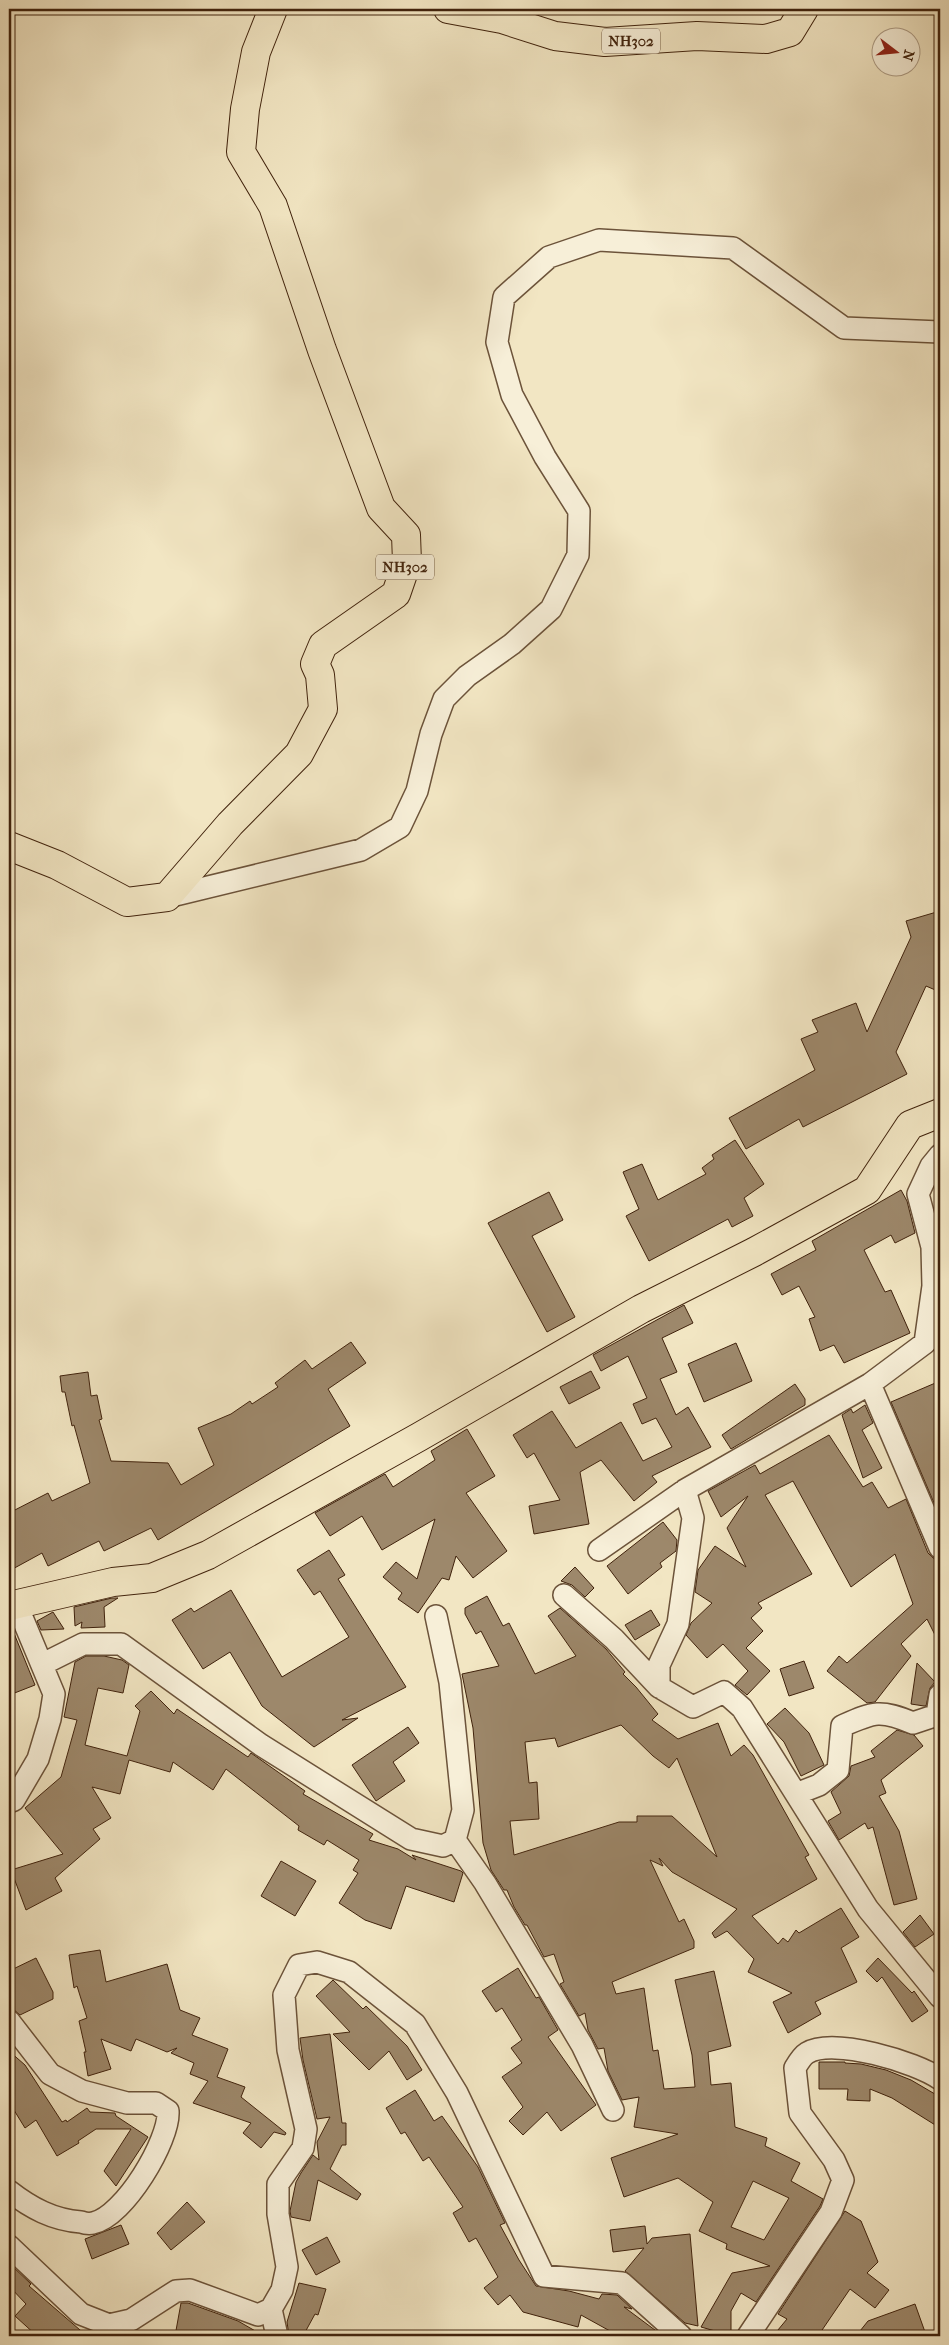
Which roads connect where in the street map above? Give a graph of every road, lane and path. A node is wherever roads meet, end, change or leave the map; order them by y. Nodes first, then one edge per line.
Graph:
1 (273, 9) edge
2 (448, 9) edge
3 (804, 9) edge
4 (940, 332) edge
5 (9, 846) edge
6 (167, 897) junction
7 (940, 1114) edge
8 (940, 1155) edge
9 (933, 1341) edge
10 (870, 1384) junction
11 (685, 1490) junction
12 (940, 1548) edge
13 (599, 1550) dead end
14 (564, 1595) dead end
15 (12, 1604) edge
16 (436, 1616) dead end
17 (43, 1664) junction
18 (659, 1687) junction
19 (940, 1695) edge
20 (796, 1794) junction
21 (9, 1802) edge
22 (455, 1840) junction
23 (940, 1997) edge
24 (9, 2021) edge
25 (940, 2078) edge
26 (613, 2110) dead end
27 (9, 2191) edge
28 (9, 2246) edge
29 (271, 2308) junction
30 (276, 2336) edge
31 (681, 2336) edge
32 (748, 2336) edge

1 - 6 main road, NH302
2 - 3 main road, NH302
4 - 6 street
5 - 6 main road
7 - 15 main road
8 - 9 street
9 - 10 street
10 - 11 street
10 - 12 street
11 - 13 street
11 - 18 street
14 - 18 street
15 - 17 street
16 - 22 street
17 - 21 street
17 - 22 street
18 - 20 street
19 - 20 street
20 - 23 street
22 - 26 street
24 - 27 street
25 - 32 street
28 - 29 street
29 - 30 street
29 - 31 street

